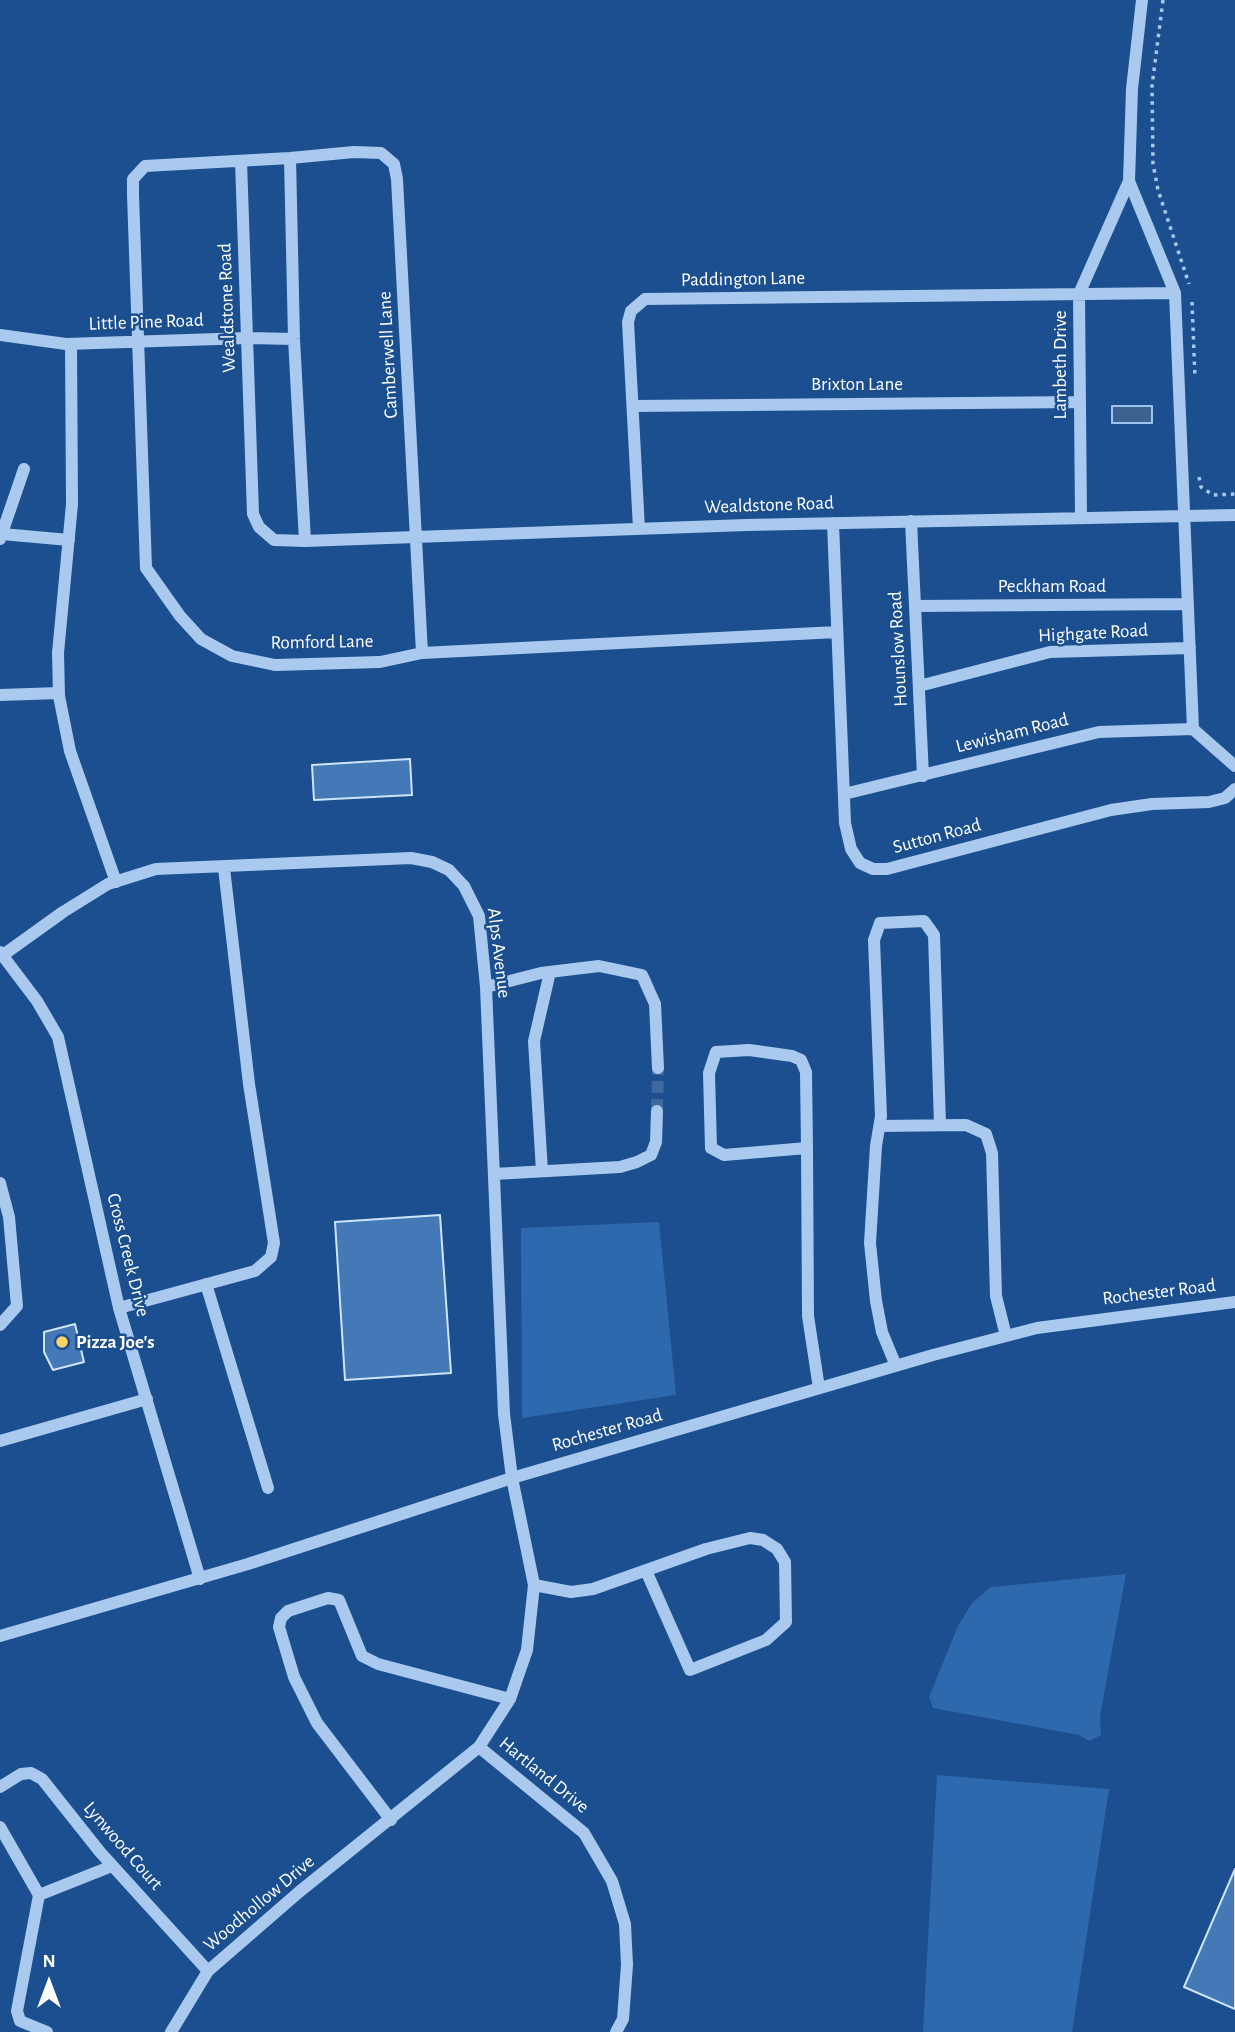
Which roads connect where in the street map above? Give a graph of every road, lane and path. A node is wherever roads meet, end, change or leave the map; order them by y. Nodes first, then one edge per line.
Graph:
1 (1142, 0) edge
2 (290, 159) junction
3 (241, 162) junction
4 (1129, 181) junction
5 (1079, 293) junction
6 (1175, 293) junction
7 (0, 335) edge
8 (248, 338) junction
9 (294, 339) junction
10 (138, 341) junction
11 (71, 344) junction
12 (1080, 402) junction
13 (633, 405) junction
14 (24, 469) dead end
15 (1235, 514) edge
16 (1185, 516) junction
17 (1081, 518) junction
18 (911, 522) junction
19 (833, 523) junction
20 (639, 529) junction
21 (1, 537) edge
22 (417, 537) junction
23 (69, 540) junction
24 (305, 541) junction
25 (1188, 604) junction
26 (915, 606) junction
27 (837, 632) junction
28 (1190, 648) junction
29 (422, 653) junction
30 (919, 686) junction
31 (59, 693) junction
32 (0, 695) edge
33 (1193, 729) junction
34 (1235, 766) edge
35 (923, 776) junction
36 (1235, 789) edge
37 (844, 794) junction
38 (224, 868) junction
39 (116, 882) junction
40 (2, 954) edge
41 (550, 972) junction
42 (486, 987) junction
43 (658, 1068) tunnel mouth
44 (657, 1111) tunnel mouth
45 (940, 1125) junction
46 (880, 1126) junction
47 (807, 1147) junction
48 (542, 1171) junction
49 (494, 1174) junction
50 (0, 1183) edge
51 (206, 1284) junction
52 (1235, 1302) edge
53 (119, 1308) junction
54 (0, 1325) edge
55 (1006, 1336) junction
56 (895, 1366) junction
57 (819, 1388) junction
58 (147, 1399) junction
59 (0, 1441) edge
60 (512, 1478) junction
61 (268, 1488) dead end
62 (647, 1573) junction
63 (200, 1578) junction
64 (534, 1585) junction
65 (0, 1636) edge
66 (510, 1699) junction
67 (479, 1747) junction
68 (0, 1787) edge
69 (391, 1820) junction
70 (0, 1827) edge
71 (112, 1866) junction
72 (39, 1895) junction
73 (208, 1971) junction
74 (47, 2032) edge
75 (171, 2032) edge
76 (616, 2032) edge

1 - 4 street, Lambeth Drive
2 - 3 street, Romford Lane
2 - 9 street
2 - 22 street, Camberwell Lane
3 - 8 street, Wealdstone Road
3 - 10 street, Romford Lane
4 - 5 street, Lambeth Drive
4 - 6 street, Lambeth Drive
5 - 6 street
5 - 12 street, Lambeth Drive
5 - 13 street, Paddington Lane
6 - 16 street, Lambeth Drive
7 - 11 street, Little Pine Road
8 - 9 street, Little Pine Road
8 - 10 street, Little Pine Road
8 - 24 street, Wealdstone Road
9 - 24 street
10 - 11 street, Little Pine Road
10 - 29 street, Romford Lane
11 - 23 street
12 - 13 street, Brixton Lane
12 - 17 street, Lambeth Drive
13 - 20 street, Paddington Lane
14 - 21 street
15 - 16 street, Wealdstone Road
16 - 17 street, Wealdstone Road
16 - 25 street
17 - 18 street, Wealdstone Road
18 - 19 street, Wealdstone Road
18 - 26 street, Hounslow Road
19 - 20 street, Wealdstone Road
19 - 27 street, Sutton Road
20 - 22 street, Wealdstone Road
21 - 23 street
22 - 24 street, Wealdstone Road
22 - 29 street, Camberwell Lane
23 - 31 street
25 - 26 street, Peckham Road
25 - 28 street
26 - 30 street, Hounslow Road
27 - 29 street, Romford Lane
27 - 37 street, Sutton Road
28 - 30 street, Highgate Road
28 - 33 street
30 - 35 street, Hounslow Road
31 - 32 street
31 - 39 street
33 - 34 street
33 - 35 street, Lewisham Road
35 - 37 street, Lewisham Road
36 - 37 street, Sutton Road
38 - 39 street, Alps Avenue
38 - 42 street, Alps Avenue
38 - 51 street
39 - 40 street, Alps Avenue
40 - 53 street, Cross Creek Drive
41 - 42 street
41 - 43 street
41 - 48 street
42 - 49 street, Alps Avenue
44 - 48 street
45 - 46 street
45 - 46 street
45 - 55 street
46 - 56 street
47 - 47 street
47 - 57 street
48 - 49 street
49 - 60 street, Alps Avenue
50 - 54 street
51 - 53 street
51 - 61 street
52 - 55 street, Rochester Road
53 - 58 street, Cross Creek Drive
55 - 56 street, Rochester Road
56 - 57 street, Rochester Road
57 - 60 street, Rochester Road
58 - 59 street
58 - 63 street, Cross Creek Drive
60 - 63 street, Rochester Road
60 - 64 street, Woodhollow Drive
62 - 62 street
62 - 64 street
63 - 65 street, Rochester Road
64 - 66 street, Woodhollow Drive
66 - 67 street, Woodhollow Drive
66 - 69 street
67 - 69 street, Woodhollow Drive
67 - 76 street, Hartland Drive
68 - 71 street, Lynwood Court
69 - 73 street, Woodhollow Drive
70 - 72 street
71 - 72 street
71 - 73 street, Lynwood Court
72 - 74 street
73 - 75 street, Woodhollow Drive

